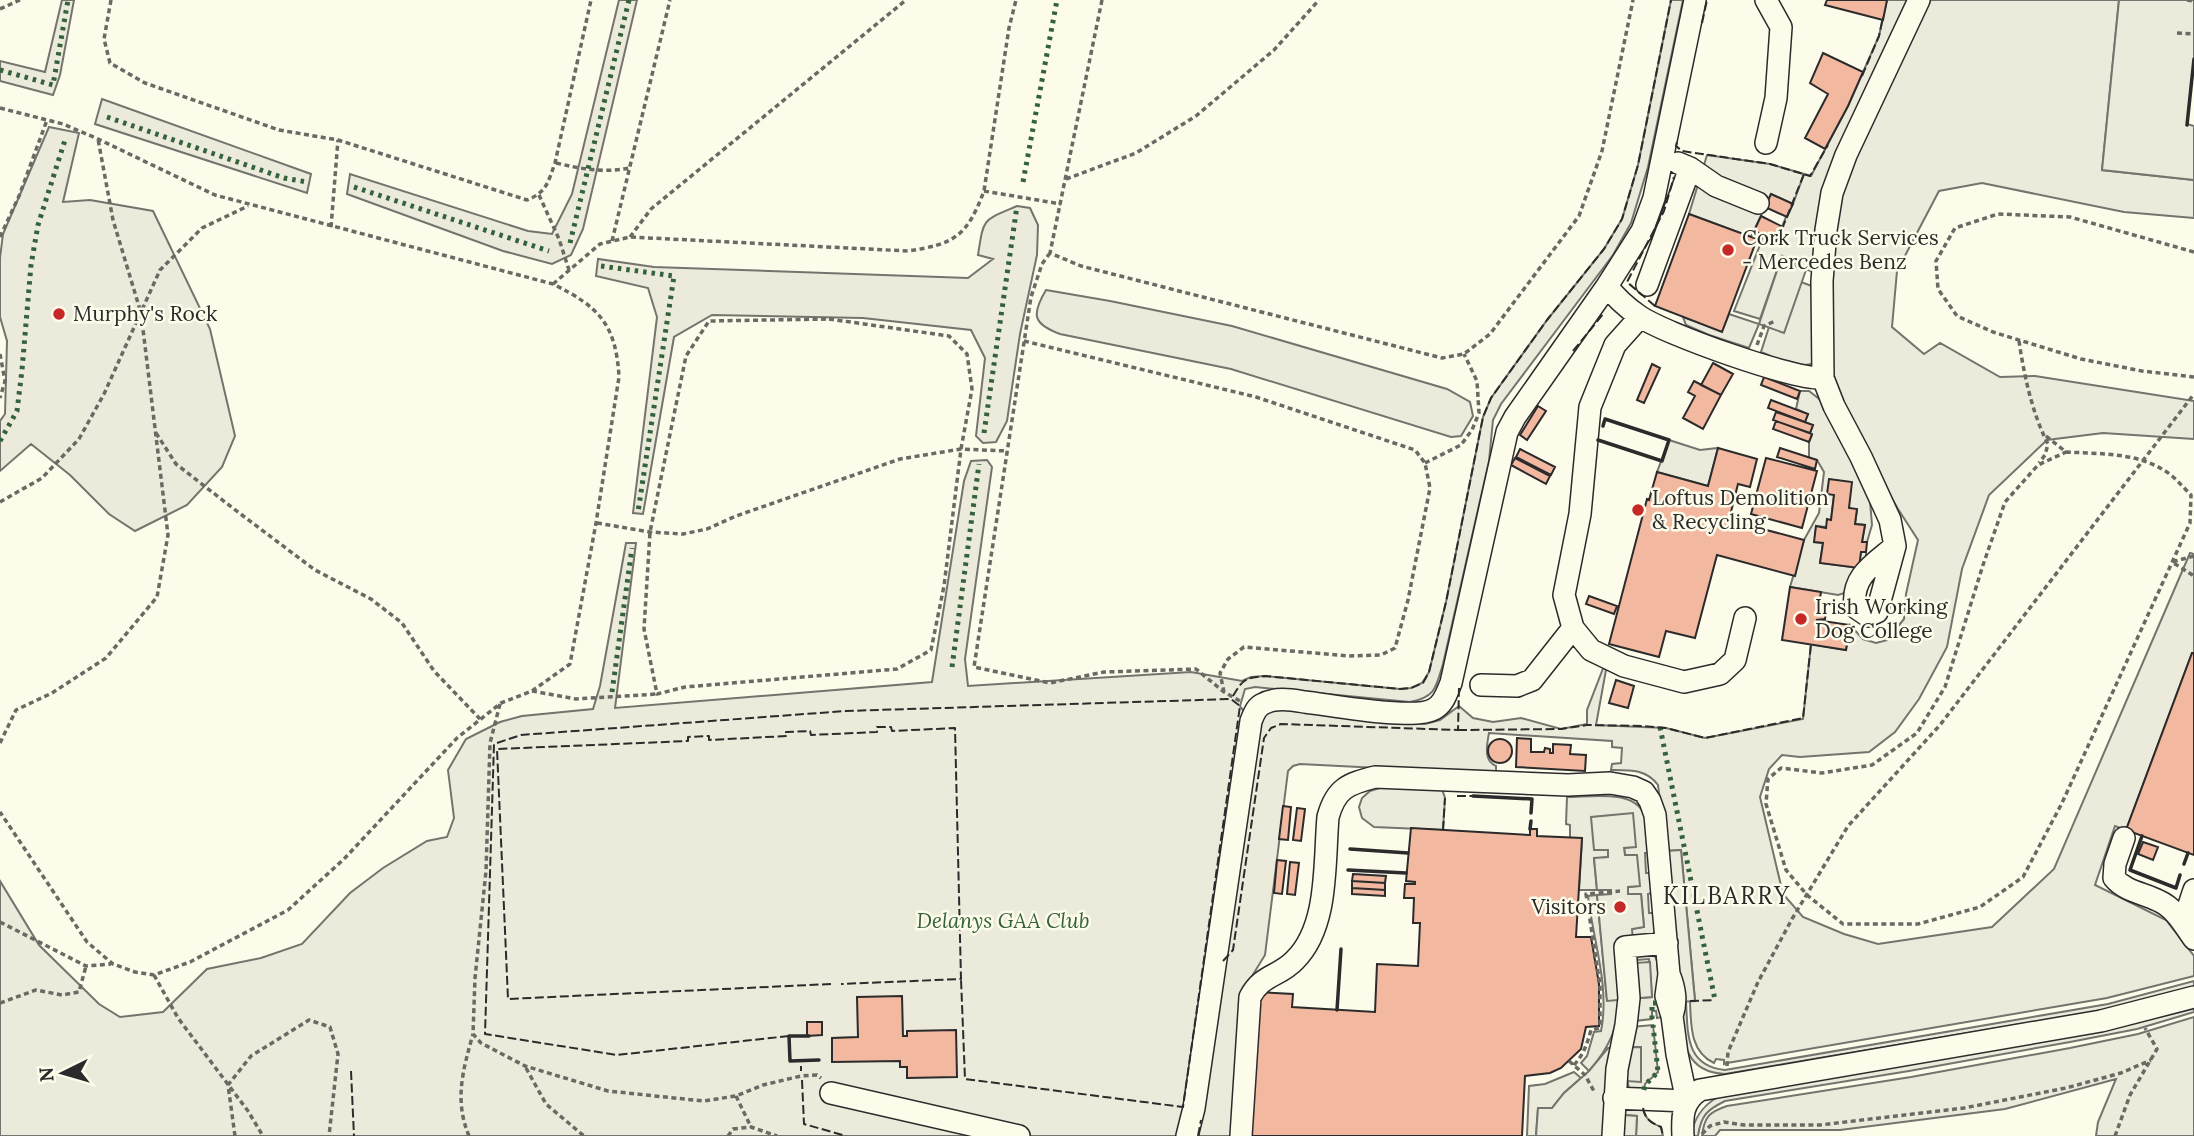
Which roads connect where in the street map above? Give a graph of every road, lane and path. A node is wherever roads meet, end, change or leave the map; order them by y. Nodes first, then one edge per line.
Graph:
1 (20, 0) edge
2 (111, 0) edge
3 (591, 0) edge
4 (670, 0) edge
5 (906, 0) edge
6 (1016, 0) edge
7 (1102, 0) edge
8 (1320, 0) edge
9 (1633, 0) edge
10 (1695, 0) edge
11 (1766, 0) edge
12 (1919, 0) edge
13 (2187, 0) edge
14 (2194, 1) edge
15 (0, 9) edge
16 (2176, 33) dead end
17 (2194, 34) edge
18 (0, 108) edge
19 (47, 120) junction
20 (98, 139) junction
21 (338, 140) junction
22 (1766, 143) dead end
23 (1662, 160) junction
24 (555, 163) junction
25 (630, 168) junction
26 (1690, 168) junction
27 (1066, 179) junction
28 (984, 191) junction
29 (539, 195) junction
30 (1758, 203) dead end
31 (1061, 204) junction
32 (250, 205) junction
33 (331, 227) junction
34 (0, 237) edge
35 (630, 237) junction
36 (612, 241) junction
37 (2194, 252) edge
38 (1050, 253) junction
39 (569, 270) junction
40 (553, 284) junction
41 (1647, 285) dead end
42 (1607, 286) junction
43 (141, 313) junction
44 (1640, 317) junction
45 (1775, 321) dead end
46 (2019, 340) junction
47 (1024, 341) junction
48 (0, 354) edge
49 (1464, 354) junction
50 (1752, 361) junction
51 (2194, 377) edge
52 (1824, 378) junction
53 (2194, 394) edge
54 (0, 398) edge
55 (155, 432) junction
56 (2042, 432) junction
57 (961, 449) junction
58 (1007, 451) junction
59 (2066, 452) junction
60 (2143, 460) junction
61 (1425, 463) junction
62 (2038, 465) junction
63 (0, 502) edge
64 (596, 523) junction
65 (650, 532) junction
66 (1895, 546) dead end
67 (2194, 556) edge
68 (2172, 562) junction
69 (2194, 576) edge
70 (1745, 618) dead end
71 (1573, 628) junction
72 (1480, 685) dead end
73 (532, 691) junction
74 (1223, 692) junction
75 (657, 694) junction
76 (1232, 698) dead end
77 (500, 703) junction
78 (480, 719) junction
79 (0, 743) edge
80 (0, 812) edge
81 (2124, 838) dead end
82 (2194, 890) edge
83 (1620, 891) dead end
84 (1807, 895) junction
85 (0, 922) edge
86 (2188, 931) edge
87 (1667, 943) junction
88 (113, 964) junction
89 (86, 966) junction
90 (153, 975) junction
91 (2194, 997) edge
92 (0, 1003) edge
93 (2137, 1013) junction
94 (473, 1034) junction
95 (2151, 1060) junction
96 (1569, 1061) dead end
97 (1574, 1065) junction
98 (525, 1066) junction
99 (1727, 1067) dead end
100 (228, 1085) junction
101 (829, 1087) joint
102 (736, 1096) junction
103 (1606, 1098) junction
104 (1687, 1101) junction
105 (751, 1127) junction
106 (235, 1136) edge
107 (263, 1136) edge
108 (329, 1136) edge
109 (469, 1136) edge
110 (584, 1136) edge
111 (727, 1136) edge
112 (777, 1136) edge
113 (1019, 1136) edge
114 (1187, 1136) edge
115 (1241, 1136) edge
116 (1613, 1136) edge
117 (1683, 1136) edge
118 (1700, 1136) edge
119 (2115, 1136) edge

1 - 15 path
2 - 21 path
3 - 24 path
4 - 25 path
5 - 35 path
6 - 28 path
7 - 27 path
8 - 27 path
9 - 49 path
10 - 23 lane
11 - 22 lane
12 - 52 lane
13 - 14 path
16 - 17 path
18 - 19 path
19 - 20 path
19 - 34 path
20 - 32 path
20 - 43 path
21 - 29 path
21 - 33 path
23 - 26 lane
23 - 42 lane
24 - 25 path
24 - 29 path
25 - 36 path
26 - 30 lane
26 - 41 lane
27 - 31 path
28 - 31 path
28 - 35 path
29 - 39 path
31 - 38 path
32 - 33 path
32 - 43 path
33 - 40 path
35 - 36 path
36 - 39 path
37 - 46 path
38 - 47 path
38 - 49 path
39 - 40 path
40 - 64 path
42 - 44 lane
42 - 114 lane
43 - 55 path
43 - 63 path
44 - 50 lane
44 - 71 lane
45 - 50 path
46 - 51 path
46 - 56 path
47 - 58 path
47 - 61 path
48 - 54 path
49 - 61 path
50 - 52 lane
52 - 66 lane
53 - 60 path
55 - 78 path
55 - 79 path
56 - 59 path
56 - 62 path
57 - 58 path
57 - 65 path
57 - 65 path
57 - 75 path
58 - 74 path
59 - 60 path
59 - 62 path
60 - 68 path
60 - 84 path
61 - 74 path
62 - 84 path
64 - 65 path
64 - 73 path
65 - 75 path
67 - 68 path
68 - 69 path
68 - 84 path
70 - 71 lane
71 - 72 lane
73 - 75 path
73 - 77 path
74 - 76 path
77 - 78 path
77 - 94 path
78 - 90 path
80 - 88 path
81 - 86 lane
82 - 86 lane
83 - 97 path
84 - 99 path
85 - 89 path
87 - 103 lane
87 - 104 lane
87 - 115 lane
88 - 89 path
88 - 90 path
89 - 92 path
90 - 100 path
91 - 93 lane
93 - 95 path
93 - 104 lane
94 - 98 path
94 - 109 path
95 - 118 path
95 - 119 path
96 - 97 path
97 - 103 path
98 - 102 path
98 - 110 path
100 - 106 path
100 - 107 path
100 - 108 path
101 - 102 path
101 - 113 lane
102 - 105 path
103 - 104 lane
103 - 116 lane
104 - 117 lane
105 - 111 path
105 - 112 path

